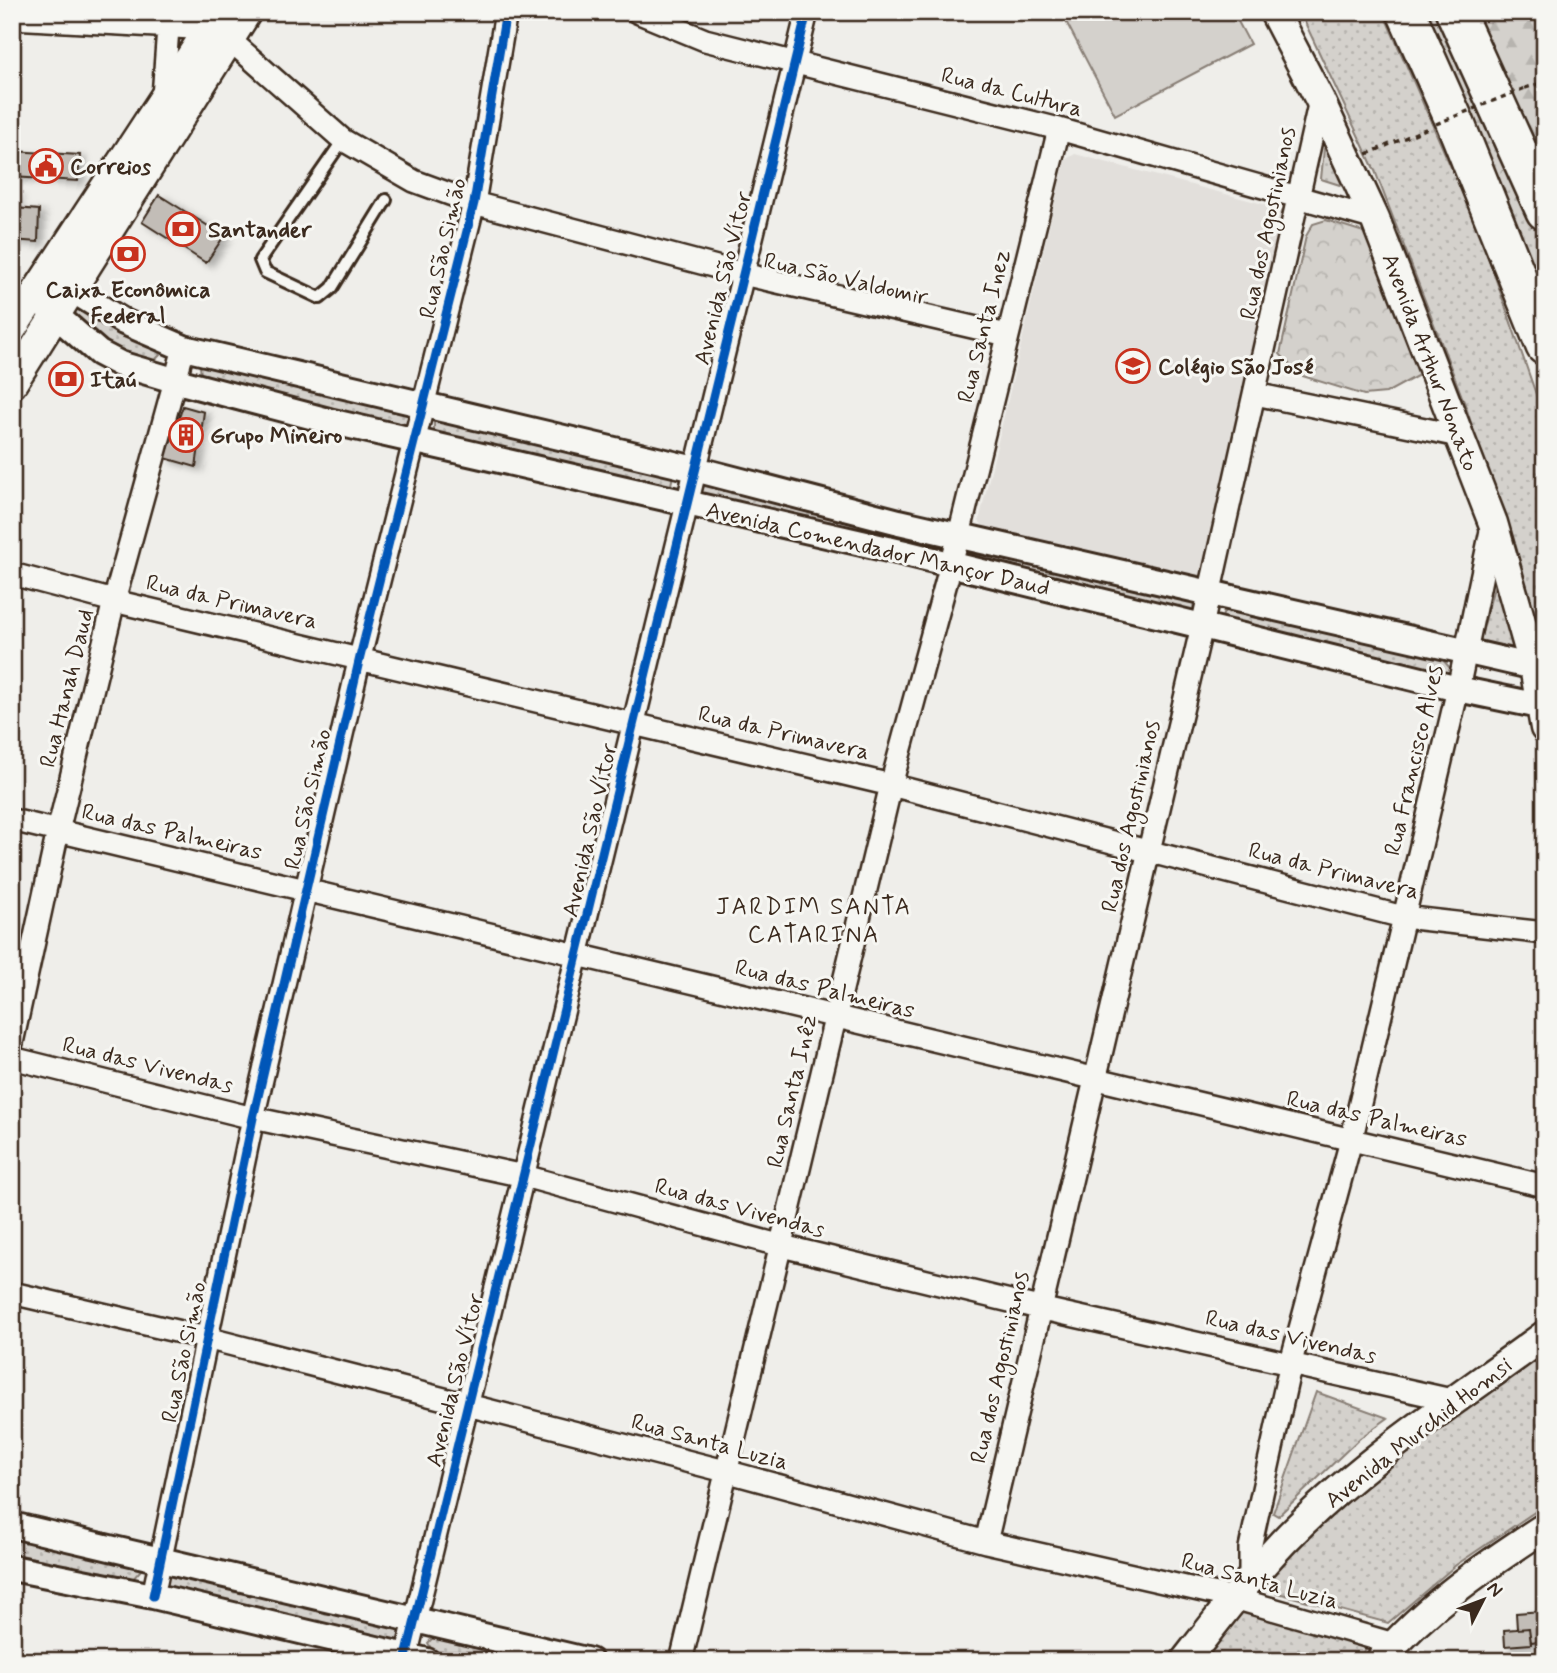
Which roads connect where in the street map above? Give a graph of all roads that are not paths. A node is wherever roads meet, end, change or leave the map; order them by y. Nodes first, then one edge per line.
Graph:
1 (247, 12) edge
2 (506, 12) edge
3 (637, 12) edge
4 (807, 12) edge
5 (1274, 12) edge
6 (1406, 12) edge
7 (1455, 12) edge
8 (12, 18) edge
9 (169, 19) edge
10 (220, 27) edge
11 (794, 62) junction
12 (1320, 100) junction
13 (163, 101) junction
14 (1059, 129) junction
15 (343, 140) junction
16 (1300, 195) junction
17 (386, 200) dead end
18 (474, 204) junction
19 (1545, 211) edge
20 (1375, 219) junction
21 (743, 274) junction
22 (30, 289) edge
23 (64, 301) junction
24 (12, 329) edge
25 (1007, 335) junction
26 (1545, 346) edge
27 (184, 348) junction
28 (177, 381) junction
29 (12, 384) edge
30 (1255, 394) junction
31 (424, 406) junction
32 (1459, 436) junction
33 (414, 440) junction
34 (695, 469) junction
35 (687, 503) junction
36 (1493, 523) junction
37 (959, 535) junction
38 (950, 564) junction
39 (12, 574) edge
40 (1209, 593) junction
41 (114, 601) junction
42 (1202, 626) junction
43 (1465, 653) junction
44 (360, 657) junction
45 (1534, 667) junction
46 (1458, 690) junction
47 (1543, 717) edge
48 (633, 723) junction
49 (891, 785) junction
50 (12, 820) edge
51 (58, 831) junction
52 (1148, 850) junction
53 (306, 890) junction
54 (1403, 917) junction
55 (1545, 933) edge
56 (579, 955) junction
57 (835, 1017) junction
58 (12, 1043) edge
59 (12, 1058) edge
60 (1095, 1080) junction
61 (253, 1118) junction
62 (1353, 1137) junction
63 (524, 1176) junction
64 (1545, 1186) edge
65 (782, 1246) junction
66 (12, 1293) edge
67 (1039, 1308) junction
68 (1545, 1335) edge
69 (206, 1338) junction
70 (1291, 1362) junction
71 (1456, 1401) junction
72 (468, 1406) junction
73 (729, 1472) junction
74 (12, 1525) edge
75 (1545, 1527) edge
76 (986, 1542) junction
77 (160, 1558) junction
78 (12, 1567) edge
79 (1242, 1590) junction
80 (153, 1596) junction
81 (417, 1618) junction
82 (1387, 1653) edge
83 (413, 1659) edge
84 (590, 1661) edge
85 (681, 1661) edge
86 (1185, 1661) edge

1 - 10 main road
2 - 18 street, Rua São Simão
3 - 11 street, Rua da Cultura
4 - 11 street, Avenida São Vítor
5 - 12 main road, Avenida Arthur Nonato
6 - 26 highway
7 - 19 highway
8 - 9 street
9 - 10 street
9 - 13 street
10 - 13 main road
10 - 15 street, Rua São Valdomir
10 - 23 main road
11 - 14 street, Rua da Cultura
11 - 21 street, Avenida São Vítor
12 - 16 street, Rua dos Agostinianos
12 - 20 main road, Avenida Arthur Nonato
13 - 22 main road
14 - 16 street, Rua da Cultura
14 - 25 street, Rua Santa Inez
15 - 17 lane
15 - 18 street, Rua São Valdomir
16 - 20 street, Rua da Cultura
16 - 30 street, Rua dos Agostinianos
18 - 21 street, Rua São Valdomir
18 - 31 street, Rua São Simão
20 - 32 main road, Avenida Arthur Nonato
21 - 25 street, Rua São Valdomir
21 - 34 street, Avenida São Vítor
22 - 23 street, Avenida Comendador Mançor Daud
22 - 24 main road
23 - 27 street, Avenida Comendador Mançor Daud
23 - 28 street, Avenida Comendador Mançor Daud
23 - 29 main road
25 - 37 street, Rua Santa Inez
27 - 28 street, Rua Hanah Daud
27 - 31 street, Avenida Comendador Mançor Daud
28 - 33 street, Avenida Comendador Mançor Daud
28 - 41 street, Rua Hanah Daud
30 - 32 street
30 - 40 street, Rua dos Agostinianos
31 - 33 street, Rua São Simão
31 - 34 street, Avenida Comendador Mançor Daud
32 - 36 main road, Avenida Arthur Nonato
33 - 35 street, Avenida Comendador Mançor Daud
33 - 44 street, Rua São Simão
34 - 35 street, Avenida São Vítor
34 - 37 street, Avenida Comendador Mançor Daud
35 - 38 street, Avenida Comendador Mançor Daud
35 - 48 street, Avenida São Vítor
36 - 43 street, Rua Francisco Alves
36 - 45 main road, Avenida Arthur Nonato
37 - 38 street, Rua Santa Inêz
37 - 40 street, Avenida Comendador Mançor Daud
38 - 42 street, Avenida Comendador Mançor Daud
38 - 49 street, Rua Santa Inêz
39 - 41 street, Rua da Primavera
40 - 42 street, Rua dos Agostinianos
40 - 43 street, Avenida Comendador Mançor Daud
41 - 44 street, Rua da Primavera
41 - 51 street, Rua Hanah Daud
42 - 46 street, Avenida Comendador Mançor Daud
42 - 52 street, Rua dos Agostinianos
43 - 45 street, Avenida Comendador Mançor Daud
43 - 46 street, Rua Francisco Alves
44 - 48 street, Rua da Primavera
44 - 53 street, Rua São Simão
45 - 47 main road, Avenida Arthur Nonato
46 - 47 street, Avenida Comendador Mançor Daud
46 - 54 street, Rua Francisco Alves
48 - 49 street, Rua da Primavera
48 - 56 street, Avenida São Vítor
49 - 52 street, Rua da Primavera
49 - 57 street, Rua Santa Inêz
50 - 51 street, Rua das Palmeiras
51 - 53 street, Rua das Palmeiras
51 - 58 street, Rua Hanah Daud
52 - 54 street, Rua da Primavera
52 - 60 street, Rua dos Agostinianos
53 - 56 street, Rua das Palmeiras
53 - 61 street, Rua São Simão
54 - 55 street, Rua da Primavera
54 - 62 street, Rua Francisco Alves
56 - 57 street, Rua das Palmeiras
56 - 63 street, Avenida São Vítor
57 - 60 street, Rua das Palmeiras
57 - 65 street, Rua Santa Inêz
59 - 61 street, Rua das Vivendas
60 - 62 street, Rua das Palmeiras
60 - 67 street, Rua dos Agostinianos
61 - 63 street, Rua das Vivendas
61 - 69 street, Rua São Simão
62 - 64 street, Rua das Palmeiras
62 - 70 street, Rua Francisco Alves
63 - 65 street, Rua das Vivendas
63 - 72 street, Avenida São Vítor
65 - 67 street, Rua das Vivendas
65 - 73 street, Rua Santa Inêz
66 - 69 street, Rua Santa Luzia
67 - 70 street, Rua das Vivendas
67 - 76 street, Rua dos Agostinianos
68 - 71 main road, Avenida Murchid Homsi
69 - 72 street, Rua Santa Luzia
69 - 77 street, Rua São Simão
70 - 71 street, Rua das Vivendas
70 - 79 street, Rua Francisco Alves
71 - 79 main road, Avenida Murchid Homsi
72 - 73 street, Rua Santa Luzia
72 - 81 street, Avenida São Vítor
73 - 76 street, Rua Santa Luzia
73 - 85 street, Rua Santa Inêz
74 - 77 street
75 - 82 main road
76 - 79 street, Rua Santa Luzia
77 - 80 street, Rua São Simão
77 - 81 street
78 - 80 street
79 - 82 street, Rua Santa Luzia
79 - 86 main road, Avenida Murchid Homsi
80 - 83 street
81 - 83 street, Avenida São Vítor
81 - 84 street

